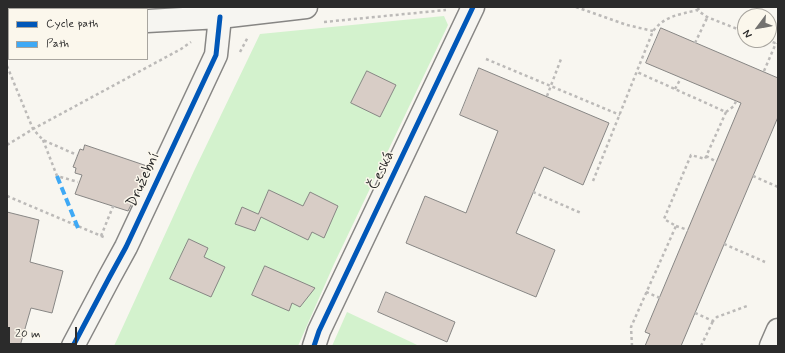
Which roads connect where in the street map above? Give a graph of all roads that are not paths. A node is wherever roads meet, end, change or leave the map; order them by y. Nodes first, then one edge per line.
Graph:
1 (306, 7) edge
2 (473, 7) edge
3 (220, 17) junction
4 (148, 22) edge
5 (778, 330) edge
6 (73, 346) edge
7 (314, 346) edge
8 (771, 346) edge

1 - 3 street
2 - 7 street, Česká
3 - 4 street
3 - 6 street, Družební
5 - 8 street

